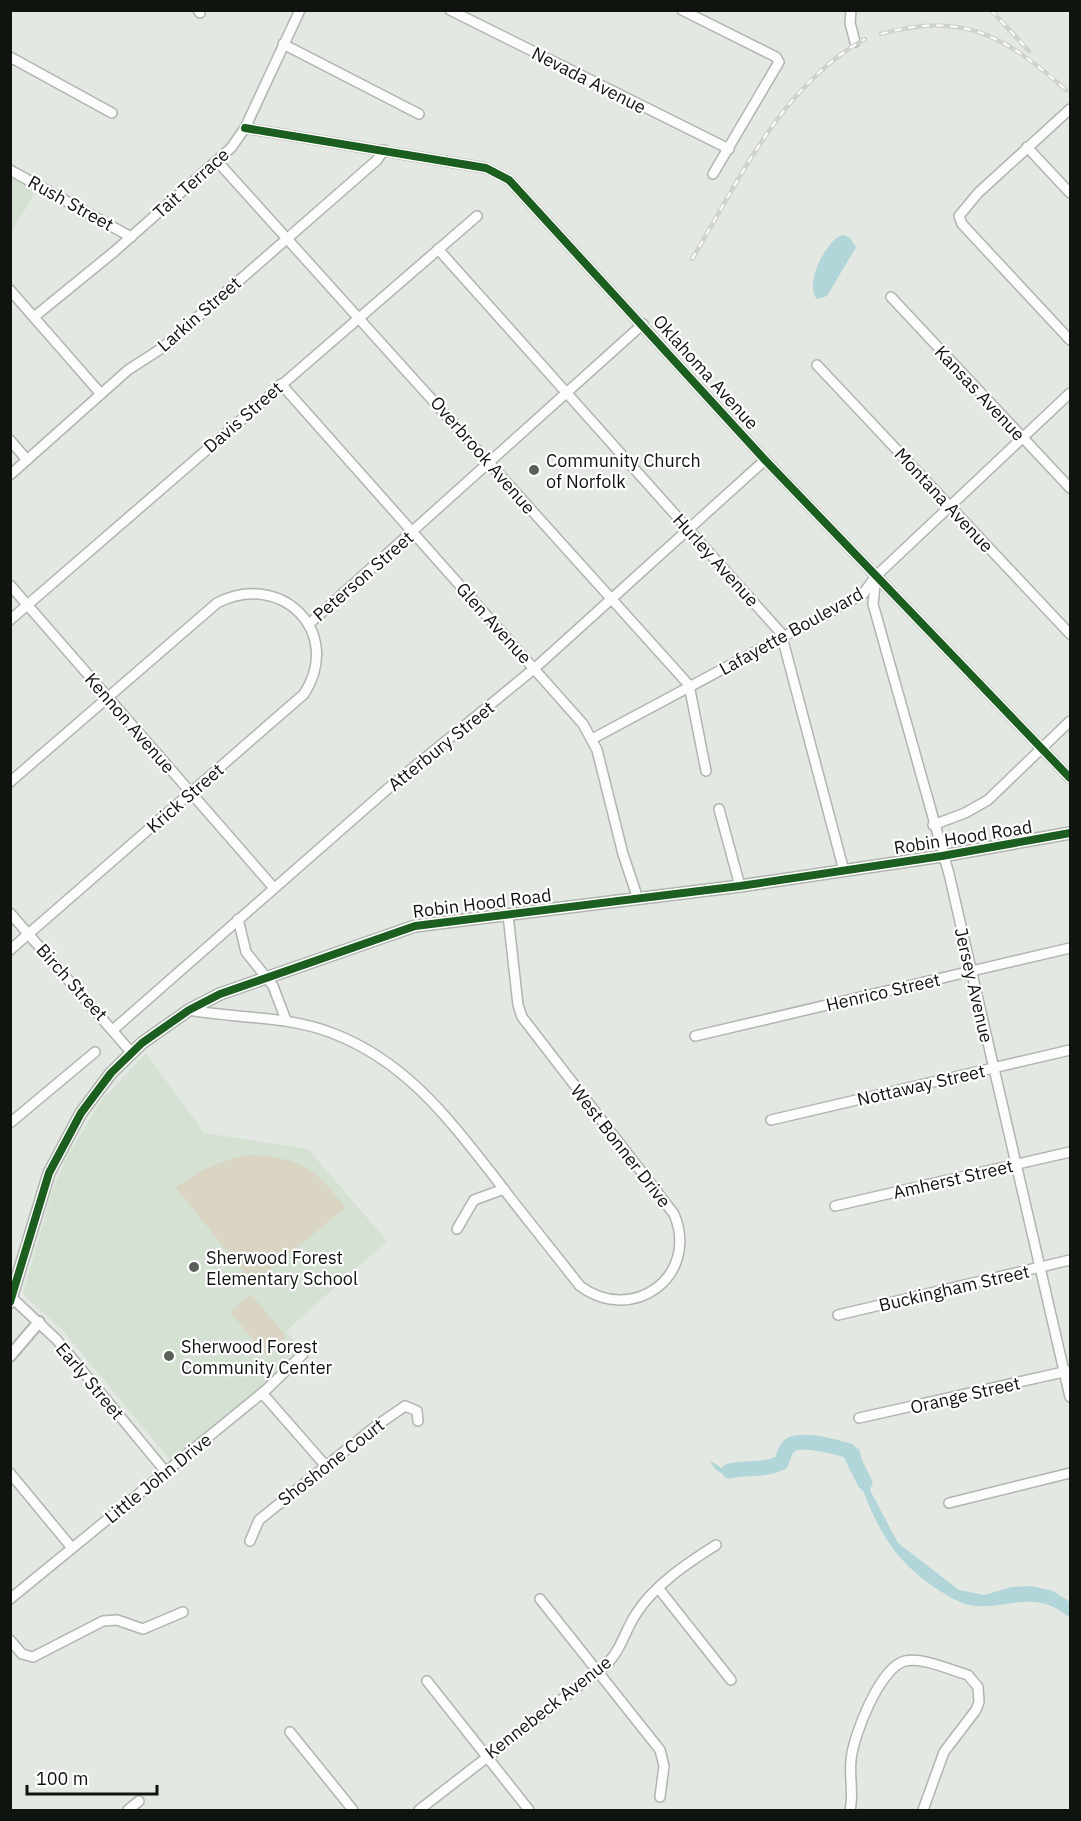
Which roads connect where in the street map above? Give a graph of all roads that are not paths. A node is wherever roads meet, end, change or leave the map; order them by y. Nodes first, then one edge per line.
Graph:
1 (300, 10) edge
2 (450, 10) edge
3 (682, 10) edge
4 (851, 10) edge
5 (855, 42) dead end
6 (283, 44) junction
7 (10, 57) edge
8 (1071, 109) edge
9 (112, 113) dead end
10 (419, 114) dead end
11 (245, 128) junction
12 (1027, 147) junction
13 (729, 149) junction
14 (384, 150) junction
15 (218, 161) junction
16 (10, 170) edge
17 (713, 174) dead end
18 (1071, 193) edge
19 (477, 216) dead end
20 (131, 237) junction
21 (288, 237) junction
22 (438, 249) junction
23 (10, 290) edge
24 (891, 297) dead end
25 (34, 317) junction
26 (359, 317) junction
27 (643, 324) junction
28 (1071, 340) edge
29 (818, 365) dead end
30 (281, 384) junction
31 (1071, 393) edge
32 (101, 394) junction
33 (567, 394) junction
34 (1023, 438) junction
35 (10, 440) edge
36 (27, 460) junction
37 (765, 460) junction
38 (490, 462) junction
39 (10, 475) edge
40 (1071, 488) edge
41 (949, 505) junction
42 (690, 530) junction
43 (413, 532) junction
44 (876, 576) junction
45 (10, 585) edge
46 (612, 598) junction
47 (28, 605) junction
48 (10, 620) edge
49 (309, 624) junction
50 (1071, 634) edge
51 (782, 638) junction
52 (535, 668) junction
53 (690, 687) junction
54 (108, 697) junction
55 (1071, 721) edge
56 (592, 739) junction
57 (1042, 748) junction
58 (706, 771) dead end
59 (1071, 778) edge
60 (10, 782) edge
61 (191, 794) junction
62 (719, 809) dead end
63 (933, 825) junction
64 (1071, 833) edge
65 (942, 856) junction
66 (844, 871) junction
67 (740, 886) junction
68 (274, 888) junction
69 (638, 899) junction
70 (10, 913) edge
71 (508, 915) junction
72 (238, 920) junction
73 (29, 934) junction
74 (1071, 948) edge
75 (10, 950) edge
76 (971, 971) junction
77 (265, 977) junction
78 (189, 1010) junction
79 (286, 1020) junction
80 (114, 1029) junction
81 (695, 1036) dead end
82 (1071, 1050) edge
83 (95, 1052) dead end
84 (131, 1052) junction
85 (994, 1068) junction
86 (771, 1120) dead end
87 (10, 1123) edge
88 (1071, 1152) edge
89 (1016, 1165) junction
90 (504, 1189) junction
91 (835, 1206) dead end
92 (456, 1229) dead end
93 (1071, 1260) edge
94 (1040, 1268) junction
95 (11, 1298) edge
96 (838, 1315) dead end
97 (39, 1322) junction
98 (303, 1354) dead end
99 (10, 1356) edge
100 (1068, 1372) edge
101 (262, 1393) junction
102 (1071, 1397) edge
103 (859, 1418) dead end
104 (418, 1421) dead end
105 (325, 1465) junction
106 (165, 1471) junction
107 (10, 1473) edge
108 (1071, 1473) edge
109 (949, 1503) dead end
110 (250, 1541) dead end
111 (716, 1545) dead end
112 (72, 1548) junction
113 (659, 1589) junction
114 (10, 1599) edge
115 (540, 1599) dead end
116 (183, 1612) dead end
117 (10, 1640) edge
118 (597, 1671) junction
119 (731, 1680) dead end
120 (427, 1681) dead end
121 (290, 1732) dead end
122 (487, 1756) junction
123 (660, 1797) dead end
124 (139, 1801) dead end
125 (128, 1810) edge
126 (353, 1810) edge
127 (418, 1810) edge
128 (529, 1810) edge
129 (850, 1810) edge
130 (923, 1810) edge

1 - 6 street, Tait Terrace
2 - 13 street, Nevada Avenue
3 - 13 street
4 - 5 street
6 - 10 street
6 - 11 street, Tait Terrace
7 - 9 street
8 - 12 street
11 - 14 street, Oklahoma Avenue
11 - 15 street, Tait Terrace
12 - 18 street
12 - 28 street
13 - 17 street
14 - 21 street, Larkin Street
14 - 27 street, Oklahoma Avenue
15 - 20 street, Tait Terrace
15 - 21 street, Overbrook Avenue
16 - 20 street, Rush Street
19 - 22 street, Davis Street
20 - 25 street, Tait Terrace
21 - 26 street, Overbrook Avenue
21 - 32 street, Larkin Street
22 - 26 street, Davis Street
22 - 33 street, Hurley Avenue
23 - 25 street
24 - 34 street, Kansas Avenue
25 - 32 street
26 - 30 street, Davis Street
26 - 38 street, Overbrook Avenue
27 - 33 street, Peterson Street
27 - 37 street, Oklahoma Avenue
29 - 41 street, Montana Avenue
30 - 43 street, Glen Avenue
30 - 47 street, Davis Street
31 - 34 street, Lafayette Boulevard
32 - 36 street, Larkin Street
33 - 38 street, Peterson Street
33 - 42 street, Hurley Avenue
34 - 40 street, Kansas Avenue
34 - 41 street, Lafayette Boulevard
35 - 36 street
36 - 39 street, Larkin Street
37 - 42 street, Atterbury Street
37 - 44 street, Oklahoma Avenue
38 - 43 street, Peterson Street
38 - 46 street, Overbrook Avenue
41 - 44 street, Lafayette Boulevard
41 - 50 street, Montana Avenue
42 - 46 street, Atterbury Street
42 - 51 street, Hurley Avenue
43 - 49 street, Peterson Street
43 - 52 street, Glen Avenue
44 - 51 street, Lafayette Boulevard
44 - 57 street, Oklahoma Avenue
44 - 63 street, Jersey Avenue
45 - 47 street, Kennon Avenue
46 - 52 street, Atterbury Street
46 - 53 street, Overbrook Avenue
47 - 48 street, Davis Street
47 - 54 street, Kennon Avenue
49 - 54 street, Peterson Street
49 - 61 street, Krick Street
51 - 53 street, Lafayette Boulevard
51 - 66 street, Hurley Avenue
52 - 56 street, Glen Avenue
52 - 68 street, Atterbury Street
53 - 56 street, Lafayette Boulevard
53 - 58 street
54 - 60 street, Peterson Street
54 - 61 street, Kennon Avenue
55 - 57 street
56 - 69 street, Glen Avenue
57 - 59 street, Oklahoma Avenue
57 - 63 street
61 - 68 street, Kennon Avenue
61 - 73 street, Krick Street
62 - 67 street
63 - 65 street, Jersey Avenue
64 - 65 street, Robin Hood Road
65 - 66 street, Robin Hood Road
65 - 76 street, Jersey Avenue
66 - 67 street, Robin Hood Road
67 - 69 street, Robin Hood Road
68 - 72 street, Atterbury Street
69 - 71 street, Robin Hood Road
70 - 73 street, Birch Street
71 - 77 street, Robin Hood Road
71 - 90 street, West Bonner Drive
72 - 77 street
72 - 80 street, Atterbury Street
73 - 75 street, Krick Street
73 - 80 street, Birch Street
74 - 76 street, Henrico Street
76 - 81 street, Henrico Street
76 - 85 street, Jersey Avenue
77 - 78 street, Robin Hood Road
77 - 79 street
78 - 79 street, West Bonner Drive
78 - 84 street, Robin Hood Road
79 - 90 street, West Bonner Drive
80 - 84 street, Birch Street
82 - 85 street, Nottaway Street
83 - 87 street
84 - 95 street, Robin Hood Road
85 - 86 street, Nottaway Street
85 - 89 street, Jersey Avenue
88 - 89 street, Amherst Street
89 - 91 street, Amherst Street
89 - 94 street, Jersey Avenue
90 - 92 street
93 - 94 street, Buckingham Street
94 - 96 street, Buckingham Street
94 - 100 street, Jersey Avenue
95 - 97 street, Early Street
97 - 99 street
97 - 106 street, Early Street
98 - 101 street, Little John Drive
100 - 102 street, Jersey Avenue
100 - 103 street, Orange Street
101 - 105 street
101 - 106 street, Little John Drive
104 - 105 street, Shoshone Court
105 - 110 street, Shoshone Court
106 - 112 street, Little John Drive
107 - 112 street
108 - 109 street
111 - 113 street, Kennebeck Avenue
112 - 114 street, Little John Drive
113 - 118 street, Kennebeck Avenue
113 - 119 street
115 - 118 street
116 - 117 street
118 - 122 street, Kennebeck Avenue
118 - 123 street
120 - 122 street
121 - 126 street
122 - 127 street, Kennebeck Avenue
122 - 128 street
124 - 125 street
129 - 130 street

